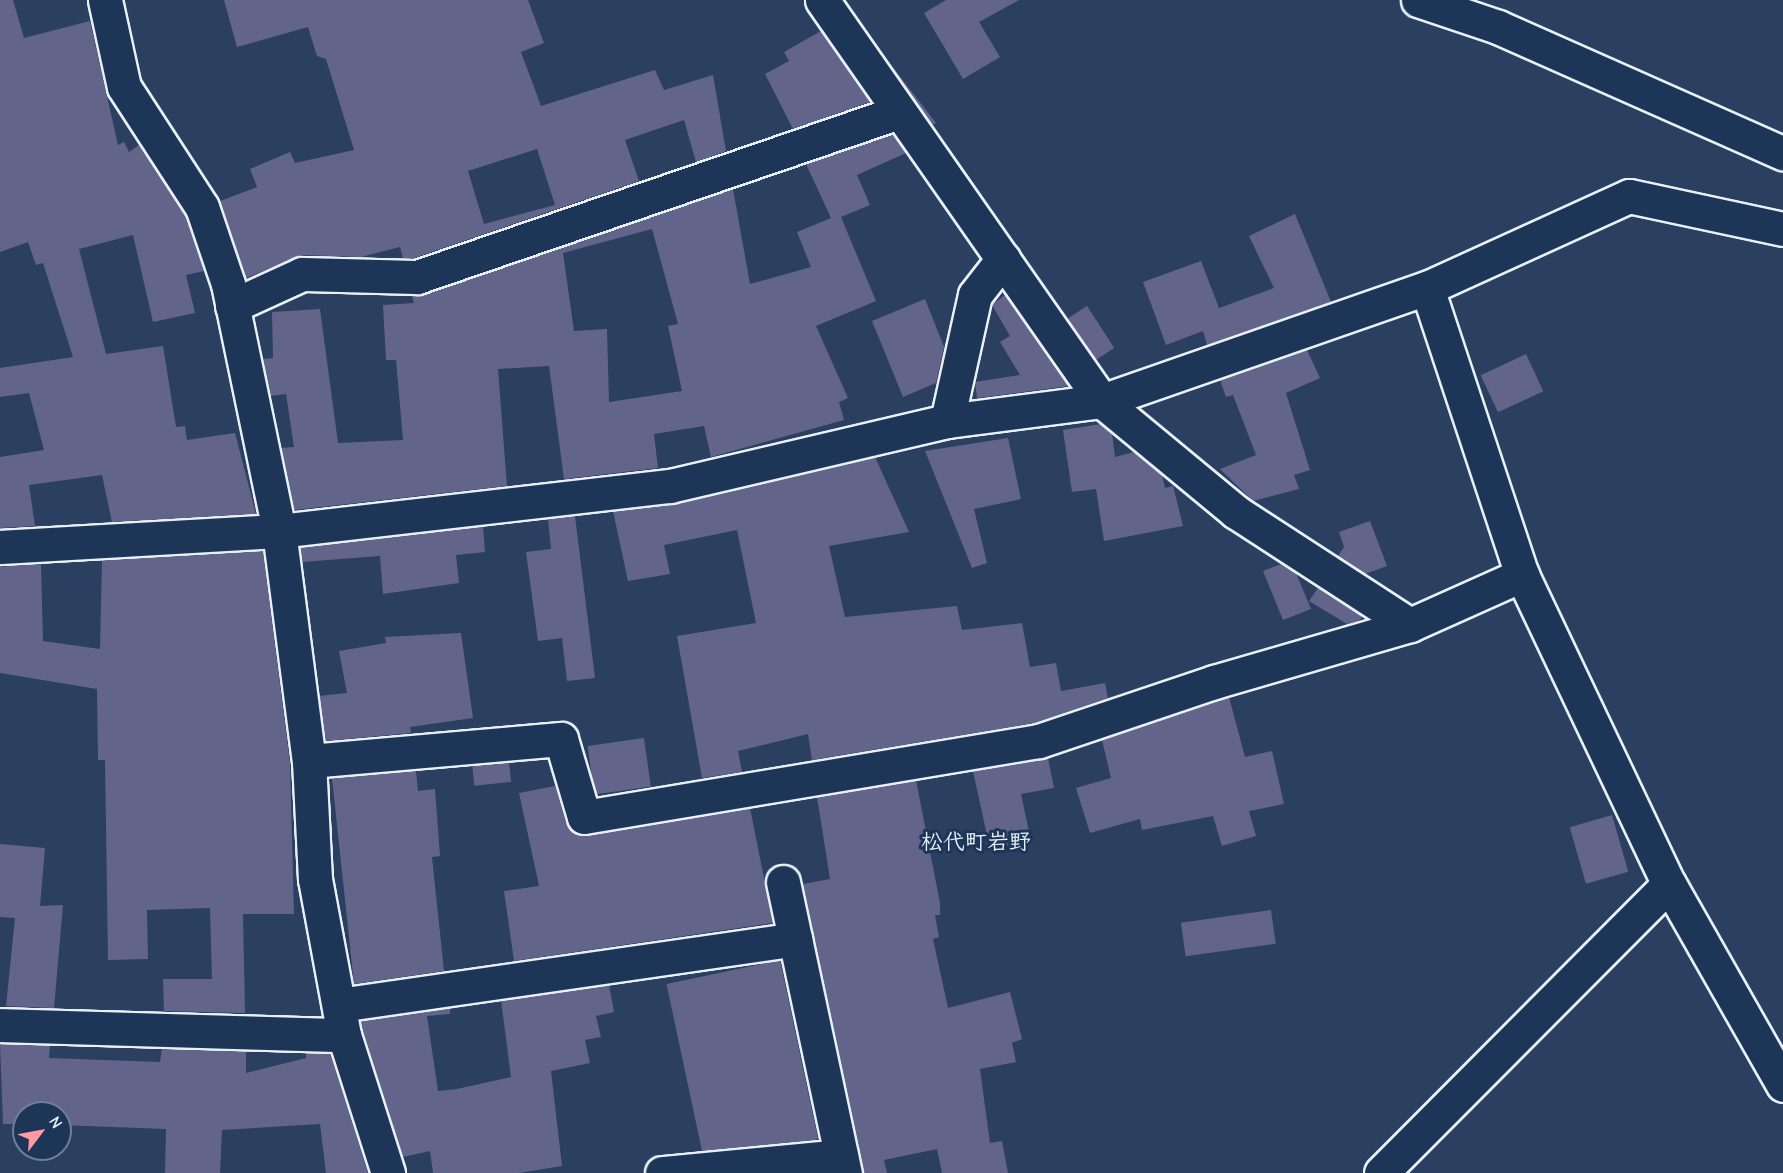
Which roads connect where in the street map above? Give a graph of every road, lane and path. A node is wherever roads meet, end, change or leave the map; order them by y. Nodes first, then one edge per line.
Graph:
1 (105, 0) edge
2 (822, 0) edge
3 (1418, 0) edge
4 (899, 112) junction
5 (1783, 153) edge
6 (1783, 229) edge
7 (1004, 259) junction
8 (1427, 288) junction
9 (232, 306) junction
10 (1102, 401) junction
11 (947, 421) junction
12 (279, 531) junction
13 (0, 547) edge
14 (1522, 575) junction
15 (1410, 625) junction
16 (309, 761) junction
17 (783, 882) dead end
18 (1669, 884) junction
19 (795, 939) junction
20 (341, 1020) junction
21 (0, 1025) edge
22 (1783, 1085) edge
23 (843, 1164) edge
24 (388, 1173) edge
25 (662, 1173) edge
26 (1381, 1173) edge

1 - 9 street
2 - 4 street
3 - 5 street
4 - 7 street
4 - 9 street
6 - 8 street
7 - 10 street
7 - 11 street
8 - 10 street
8 - 14 street
9 - 12 street
10 - 11 street
10 - 15 street
11 - 12 street
12 - 13 street
12 - 16 street
14 - 15 street
14 - 18 street
15 - 16 street
16 - 20 street
17 - 19 street
18 - 22 street
18 - 26 street
19 - 20 street
19 - 23 street
20 - 21 street
20 - 24 street
23 - 25 street

